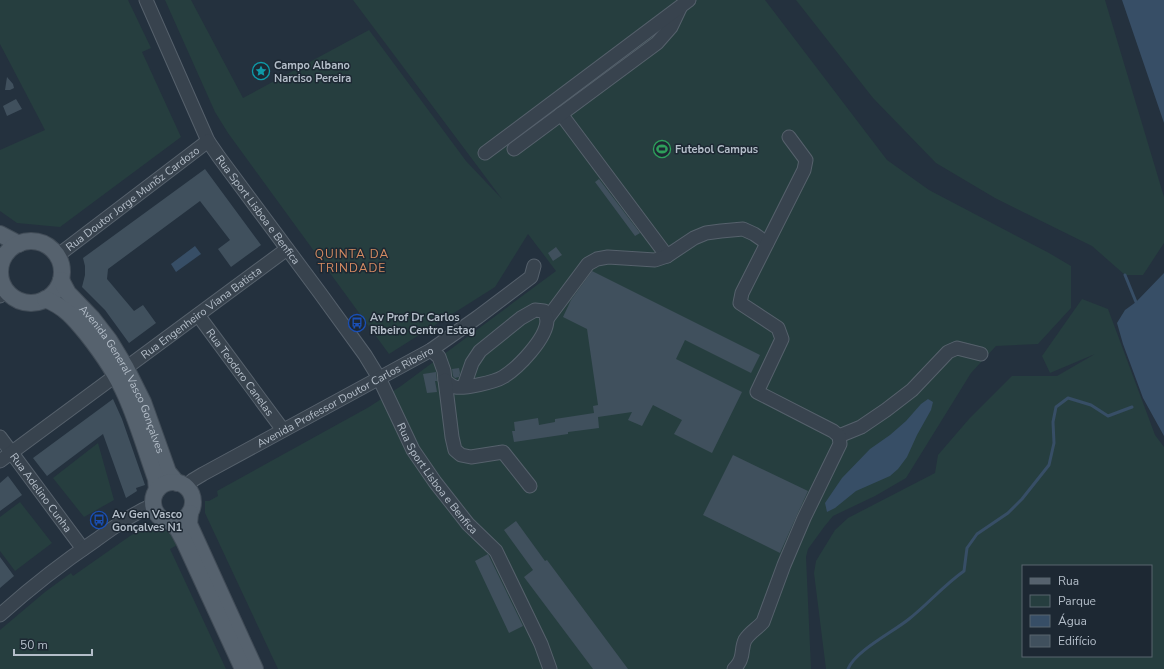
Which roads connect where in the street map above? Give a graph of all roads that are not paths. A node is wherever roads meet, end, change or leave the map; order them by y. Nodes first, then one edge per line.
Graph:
1 (146, 0) edge
2 (685, 3) edge
3 (561, 114) junction
4 (789, 137) dead end
5 (208, 141) junction
6 (514, 149) dead end
7 (485, 153) dead end
8 (0, 234) edge
9 (767, 243) junction
10 (19, 244) junction
11 (286, 249) junction
12 (2, 256) edge
13 (57, 256) junction
14 (667, 256) junction
15 (534, 266) dead end
16 (61, 280) junction
17 (3, 293) edge
18 (45, 300) junction
19 (198, 315) junction
20 (548, 319) junction
21 (431, 350) junction
22 (982, 354) dead end
23 (121, 372) junction
24 (379, 378) junction
25 (445, 380) junction
26 (464, 386) junction
27 (283, 430) junction
28 (839, 436) junction
29 (0, 437) edge
30 (12, 453) junction
31 (0, 461) edge
32 (181, 485) junction
33 (530, 486) dead end
34 (157, 490) junction
35 (153, 505) junction
36 (190, 513) junction
37 (172, 522) junction
38 (83, 549) junction
39 (0, 615) edge
40 (243, 669) edge
41 (255, 669) edge
42 (550, 669) edge
43 (734, 669) edge

1 - 5 street, Rua Sport Lisboa e Benfica
2 - 3 street
2 - 7 street
3 - 6 street
3 - 14 street
4 - 9 street
5 - 11 street, Rua Sport Lisboa e Benfica
5 - 13 street, Rua Doutor Jorge Munõz Cardozo
8 - 10 main road
9 - 14 street
9 - 28 street
10 - 12 main road
10 - 13 main road
11 - 19 street, Rua Engenheiro Viana Batista
11 - 24 street, Rua Sport Lisboa e Benfica
12 - 17 main road
13 - 16 main road
14 - 20 street
15 - 21 street, Avenida Professor Doutor Carlos Ribeiro
16 - 18 main road
16 - 23 main road, Avenida General Vasco Gonçalves
17 - 18 main road
18 - 23 main road, Avenida General Vasco Gonçalves
19 - 23 street, Rua Engenheiro Viana Batista
19 - 27 street, Rua Teodoro Canelas
20 - 26 street
20 - 26 street
21 - 24 street, Avenida Professor Doutor Carlos Ribeiro
21 - 25 street
22 - 28 street
23 - 30 street, Rua Engenheiro Viana Batista
23 - 32 main road, Avenida General Vasco Gonçalves
23 - 34 main road, Avenida General Vasco Gonçalves
24 - 27 street, Avenida Professor Doutor Carlos Ribeiro
24 - 42 street, Rua Sport Lisboa e Benfica
25 - 26 street
25 - 33 street
27 - 32 street, Avenida Professor Doutor Carlos Ribeiro
28 - 43 street
29 - 30 street, Rua Adelino Cunha
30 - 31 street, Rua Engenheiro Viana Batista
30 - 38 street, Rua Adelino Cunha
32 - 34 main road
32 - 36 main road
34 - 35 main road
35 - 37 main road
35 - 38 street
36 - 37 main road
36 - 41 main road
37 - 40 main road
38 - 39 street

